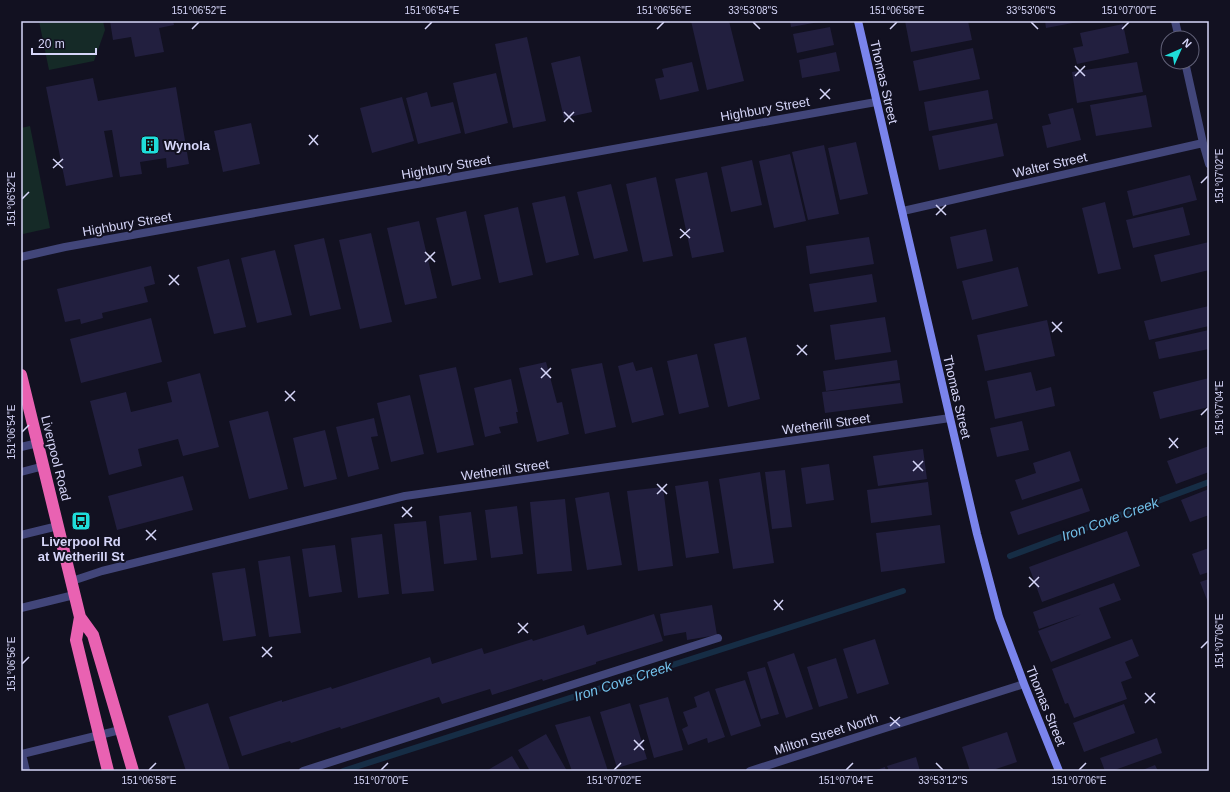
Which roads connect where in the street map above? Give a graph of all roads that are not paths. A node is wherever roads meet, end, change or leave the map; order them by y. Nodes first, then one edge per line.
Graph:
1 (858, 21) edge
2 (1187, 70) edge
3 (876, 102) junction
4 (1203, 143) junction
5 (1209, 164) edge
6 (903, 211) junction
7 (21, 257) edge
8 (21, 375) edge
9 (950, 418) junction
10 (38, 443) junction
11 (21, 447) edge
12 (44, 466) junction
13 (21, 472) edge
14 (58, 526) junction
15 (21, 535) edge
16 (72, 581) junction
17 (74, 595) junction
18 (21, 608) edge
19 (80, 617) junction
20 (718, 638) dead end
21 (1024, 684) junction
22 (120, 730) junction
23 (99, 735) junction
24 (26, 771) edge
25 (108, 771) edge
26 (133, 771) edge
27 (303, 771) edge
28 (753, 771) edge
29 (1059, 771) edge

1 - 3 main road, Thomas Street
2 - 4 street
3 - 6 main road, Thomas Street
3 - 7 street, Highbury Street
4 - 5 street
4 - 6 street, Walter Street
6 - 9 main road, Thomas Street
8 - 10 highway, Liverpool Road
9 - 16 street, Wetherill Street
9 - 21 main road, Thomas Street
10 - 11 street
10 - 12 highway, Liverpool Road
12 - 13 street
12 - 14 highway, Liverpool Road
14 - 15 street
14 - 16 highway, Liverpool Road
16 - 17 highway, Liverpool Road
17 - 18 street
17 - 19 highway, Liverpool Road
19 - 22 highway, Liverpool Road
19 - 23 highway, Liverpool Road
20 - 27 street
21 - 28 street, Milton Street North
21 - 29 main road, Thomas Street
22 - 23 street
22 - 26 highway, Liverpool Road
23 - 24 street
23 - 25 highway, Liverpool Road

